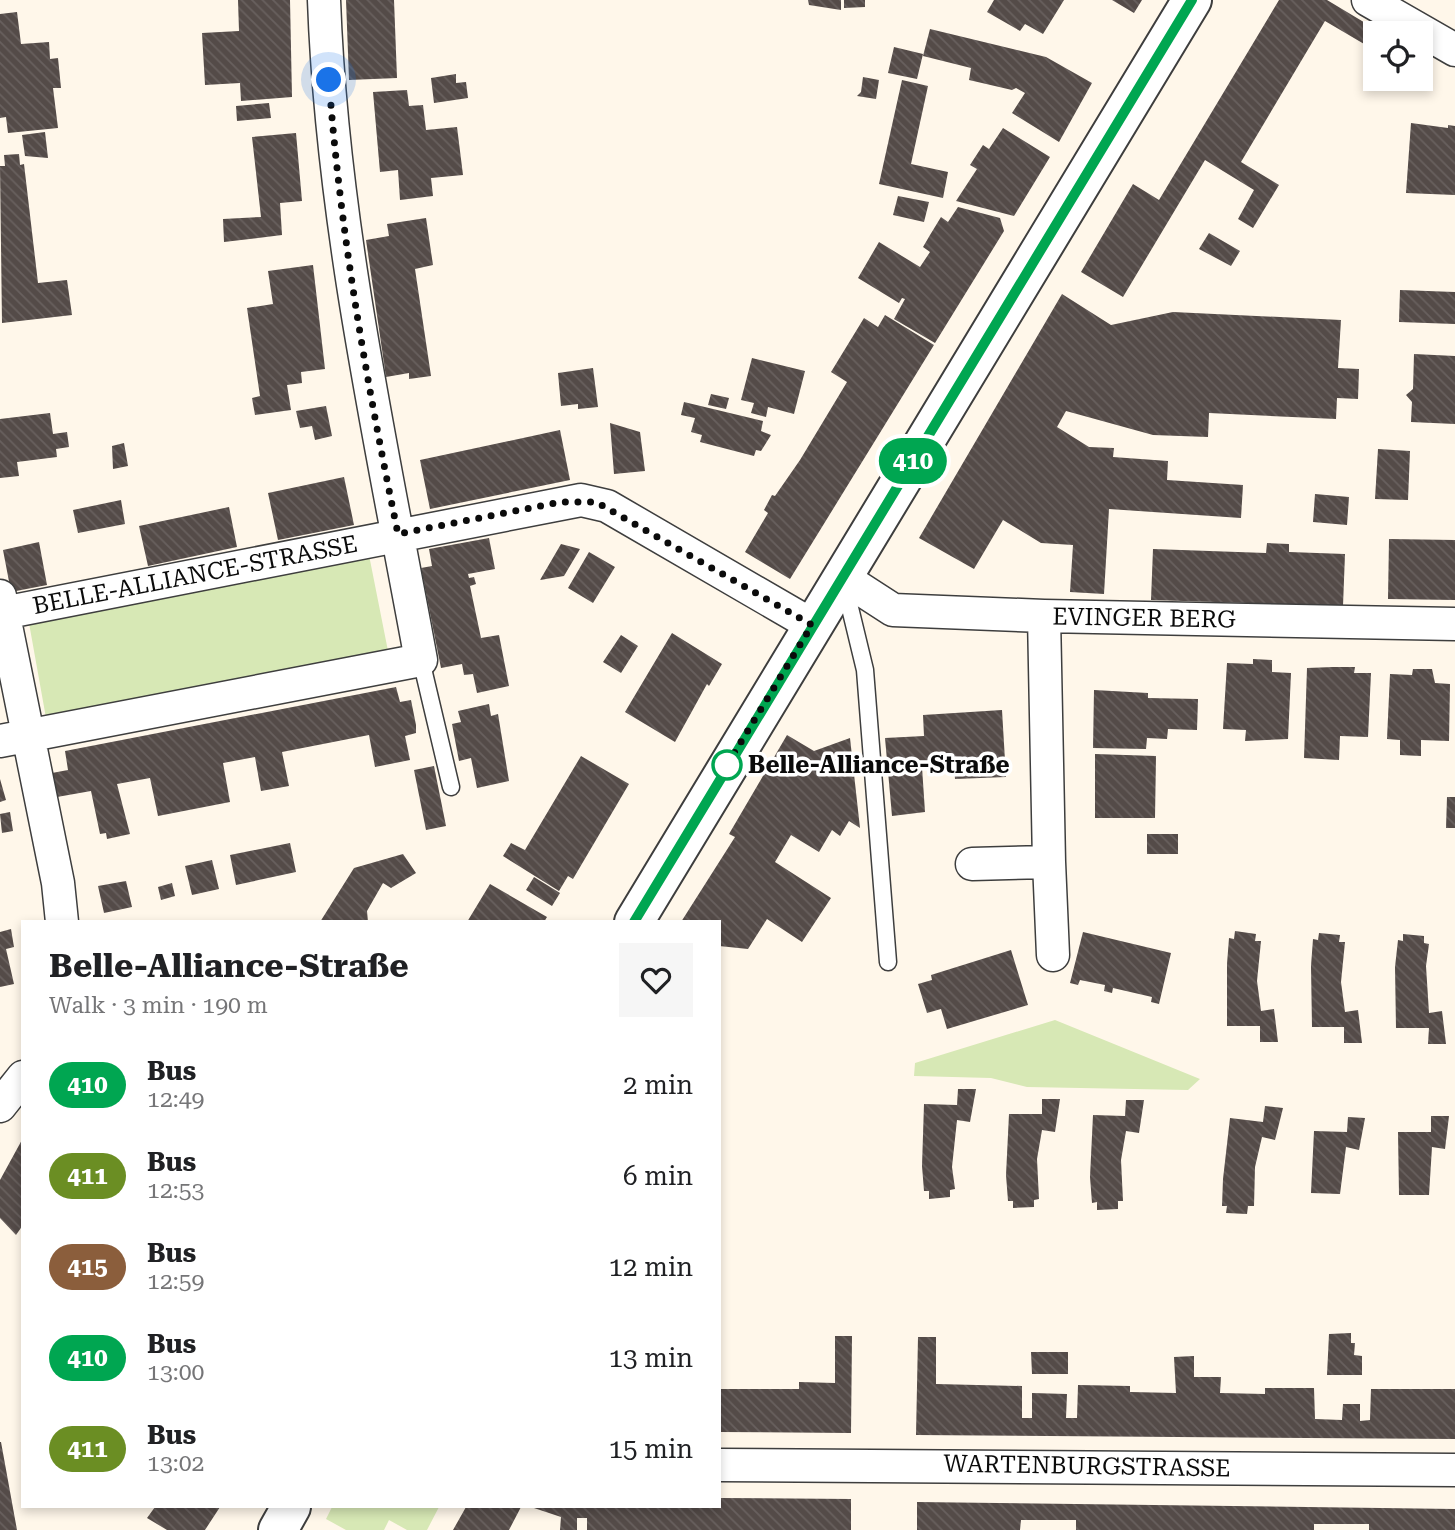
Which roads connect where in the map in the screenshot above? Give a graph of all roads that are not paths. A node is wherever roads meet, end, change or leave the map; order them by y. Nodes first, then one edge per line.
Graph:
1 (324, 0) edge
2 (1192, 0) edge
3 (1368, 0) edge
4 (1455, 50) edge
5 (398, 534) junction
6 (842, 577) junction
7 (2, 604) edge
8 (1044, 617) junction
9 (1455, 624) edge
10 (812, 625) junction
11 (421, 660) junction
12 (13, 738) edge
13 (451, 787) dead end
14 (1049, 862) junction
15 (972, 864) dead end
16 (62, 920) edge
17 (635, 920) edge
18 (1053, 955) dead end
19 (888, 962) dead end
20 (21, 1080) edge
21 (0, 1106) edge
22 (721, 1465) edge
23 (1455, 1470) edge
24 (290, 1508) edge
25 (278, 1530) edge

1 - 5 street
2 - 6 street
3 - 4 street
5 - 7 street, BELLE-ALLIANCE-STRASSE
5 - 10 street, BELLE-ALLIANCE-STRASSE
5 - 11 street
6 - 8 street, EVINGER BERG
6 - 10 street
6 - 19 lane
7 - 12 street
8 - 9 street, EVINGER BERG
8 - 14 street
10 - 17 street
11 - 12 street
11 - 13 lane
12 - 16 street
14 - 15 street
14 - 18 street
20 - 21 street
22 - 23 street, WARTENBURGSTRASSE
24 - 25 street

